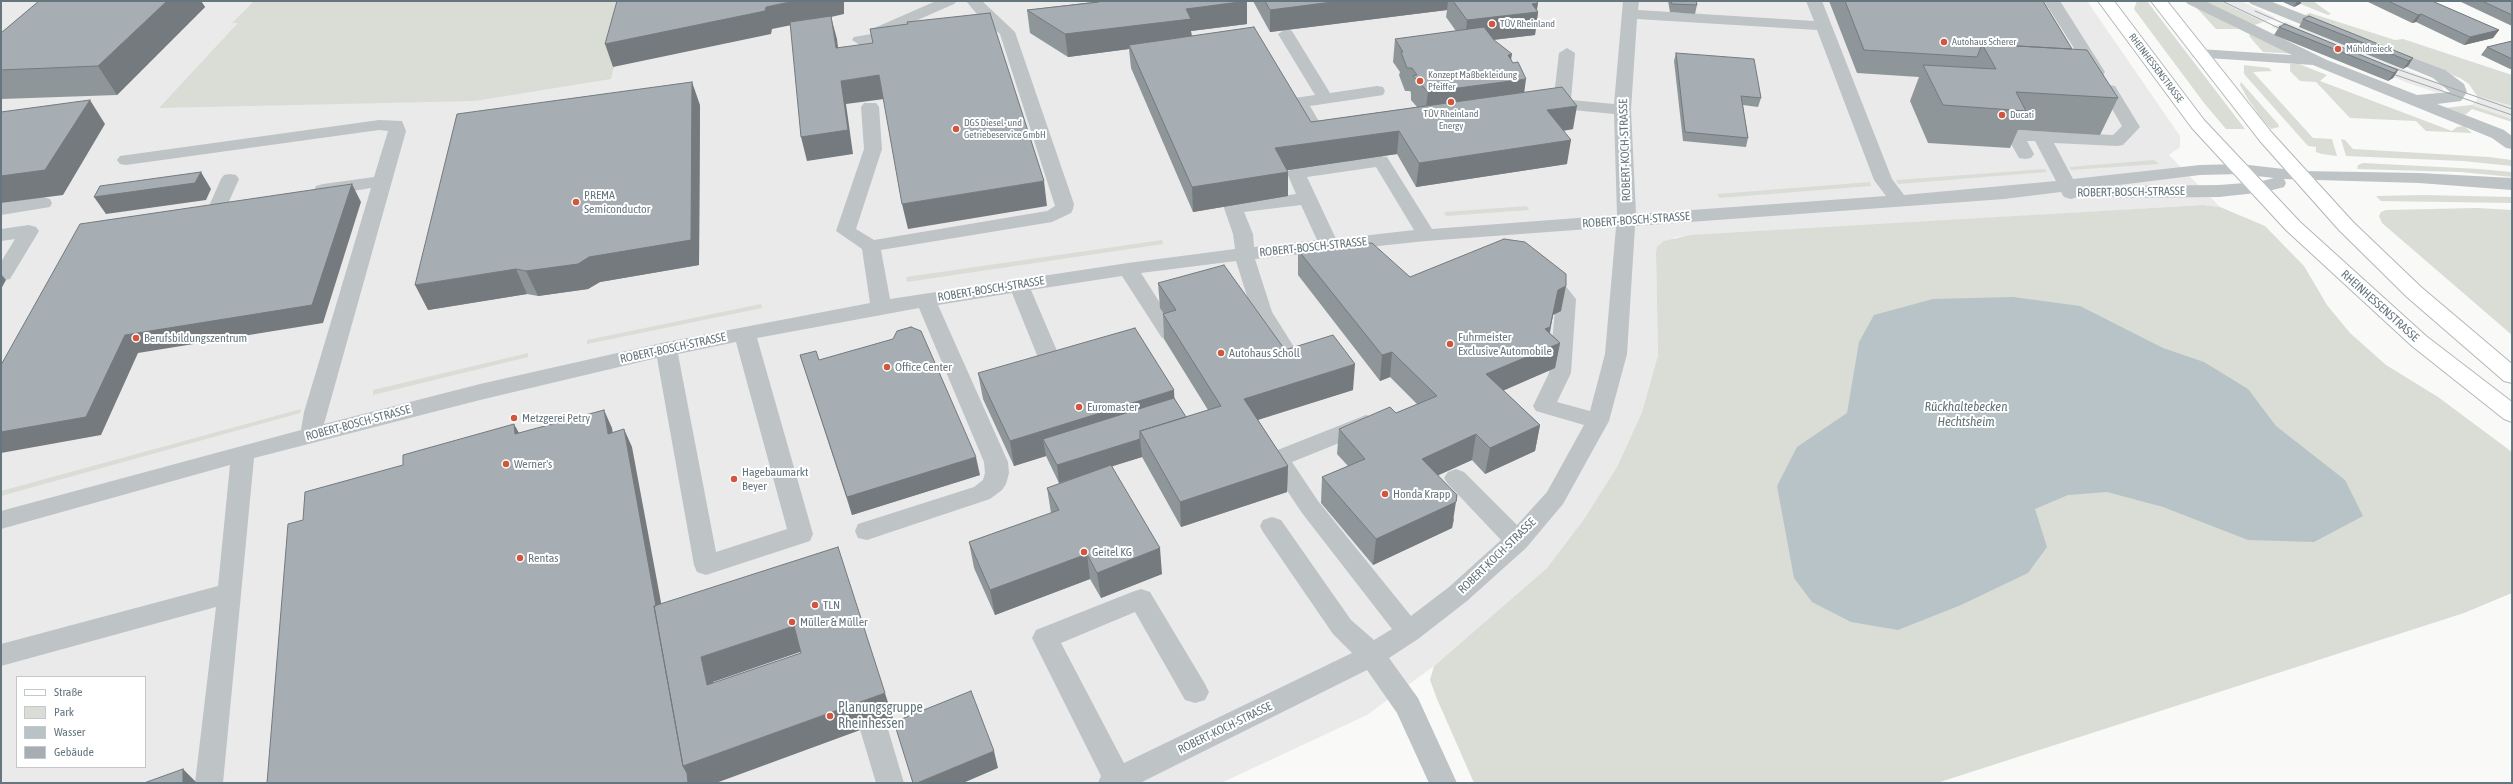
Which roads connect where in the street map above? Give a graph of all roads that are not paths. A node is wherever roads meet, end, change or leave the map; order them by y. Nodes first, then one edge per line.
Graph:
1 (949, 1) edge
2 (974, 1) edge
3 (1814, 1) edge
4 (2052, 1) edge
5 (2106, 1) edge
6 (2159, 1) edge
7 (2193, 1) edge
8 (2256, 1) edge
9 (1631, 8) edge
10 (994, 22) junction
11 (972, 25) edge
12 (1823, 26) junction
13 (920, 32) edge
14 (1286, 34) dead end
15 (2347, 37) edge
16 (2368, 46) edge
17 (1567, 53) dead end
18 (2199, 54) junction
19 (2321, 63) junction
20 (2097, 72) edge
21 (2109, 90) edge
22 (1377, 92) dead end
23 (1325, 98) junction
24 (2410, 100) junction
25 (870, 106) dead end
26 (1622, 110) junction
27 (1352, 134) edge
28 (2042, 137) junction
29 (2512, 144) edge
30 (2025, 154) dead end
31 (126, 160) dead end
32 (2240, 169) junction
33 (2301, 176) junction
34 (230, 179) dead end
35 (382, 181) junction
36 (2512, 184) edge
37 (2258, 188) junction
38 (2069, 189) junction
39 (304, 193) edge
40 (1308, 198) junction
41 (1899, 201) junction
42 (242, 202) edge
43 (43, 203) dead end
44 (1, 209) edge
45 (1625, 220) junction
46 (1, 235) edge
47 (1426, 235) junction
48 (1374, 240) junction
49 (1329, 245) junction
50 (872, 246) junction
51 (1244, 254) junction
52 (1388, 258) edge
53 (1530, 262) edge
54 (1128, 269) junction
55 (3, 275) dead end
56 (1019, 285) junction
57 (926, 299) junction
58 (881, 307) junction
59 (745, 332) junction
60 (1169, 333) edge
61 (666, 349) junction
62 (1052, 365) edge
63 (1295, 366) edge
64 (2512, 376) edge
65 (2512, 414) edge
66 (1384, 417) edge
67 (1598, 421) junction
68 (311, 435) junction
69 (243, 453) junction
70 (1456, 478) dead end
71 (1, 520) edge
72 (1272, 526) dead end
73 (867, 531) dead end
74 (1517, 541) junction
75 (230, 593) junction
76 (1409, 632) junction
77 (1, 655) edge
78 (1372, 655) junction
79 (1195, 692) dead end
80 (873, 726) dead end
81 (1115, 782) edge
82 (209, 783) edge
83 (890, 783) edge
84 (1443, 783) edge

1 - 13 street
2 - 10 street
3 - 12 street
4 - 20 street
5 - 32 main road, RHEINHESSENSTRASSE
6 - 18 main road
7 - 19 street
8 - 15 street
9 - 12 street
9 - 26 street, ROBERT-KOCH-STRASSE
10 - 11 street
10 - 50 street
12 - 41 street
14 - 23 street
16 - 24 street
17 - 26 street
18 - 19 street
18 - 33 main road
19 - 24 street
21 - 28 street
22 - 23 street
23 - 27 street
24 - 29 street
25 - 50 street
26 - 45 street, ROBERT-KOCH-STRASSE
28 - 30 street
28 - 38 street
31 - 35 street
32 - 33 street
32 - 37 main road, RHEINHESSENSTRASSE
32 - 38 street, ROBERT-BOSCH-STRASSE
33 - 36 street
33 - 37 street
33 - 64 main road
34 - 42 street
35 - 39 street
35 - 68 street
37 - 38 street, ROBERT-BOSCH-STRASSE
37 - 65 main road, RHEINHESSENSTRASSE
38 - 41 street, ROBERT-BOSCH-STRASSE
40 - 47 street
40 - 49 street
40 - 51 street
41 - 45 street, ROBERT-BOSCH-STRASSE
43 - 44 street
45 - 47 street, ROBERT-BOSCH-STRASSE
45 - 67 street, ROBERT-KOCH-STRASSE
46 - 55 street
47 - 48 street, ROBERT-BOSCH-STRASSE
48 - 49 street, ROBERT-BOSCH-STRASSE
48 - 52 street
49 - 51 street, ROBERT-BOSCH-STRASSE
50 - 58 street
51 - 54 street, ROBERT-BOSCH-STRASSE
51 - 63 street
53 - 67 street
54 - 56 street, ROBERT-BOSCH-STRASSE
54 - 60 street
56 - 57 street, ROBERT-BOSCH-STRASSE
56 - 62 street
57 - 58 street, ROBERT-BOSCH-STRASSE
57 - 73 street
58 - 59 street, ROBERT-BOSCH-STRASSE
59 - 61 street, ROBERT-BOSCH-STRASSE
59 - 61 street
61 - 68 street, ROBERT-BOSCH-STRASSE
66 - 76 street
67 - 74 street, ROBERT-KOCH-STRASSE
68 - 69 street, ROBERT-BOSCH-STRASSE
69 - 71 street, ROBERT-BOSCH-STRASSE
69 - 75 street
70 - 74 street
72 - 78 street
74 - 76 street, ROBERT-KOCH-STRASSE
75 - 77 street
75 - 82 street
76 - 78 street, ROBERT-KOCH-STRASSE
78 - 81 street, ROBERT-KOCH-STRASSE
78 - 84 street
79 - 81 street
80 - 83 street

